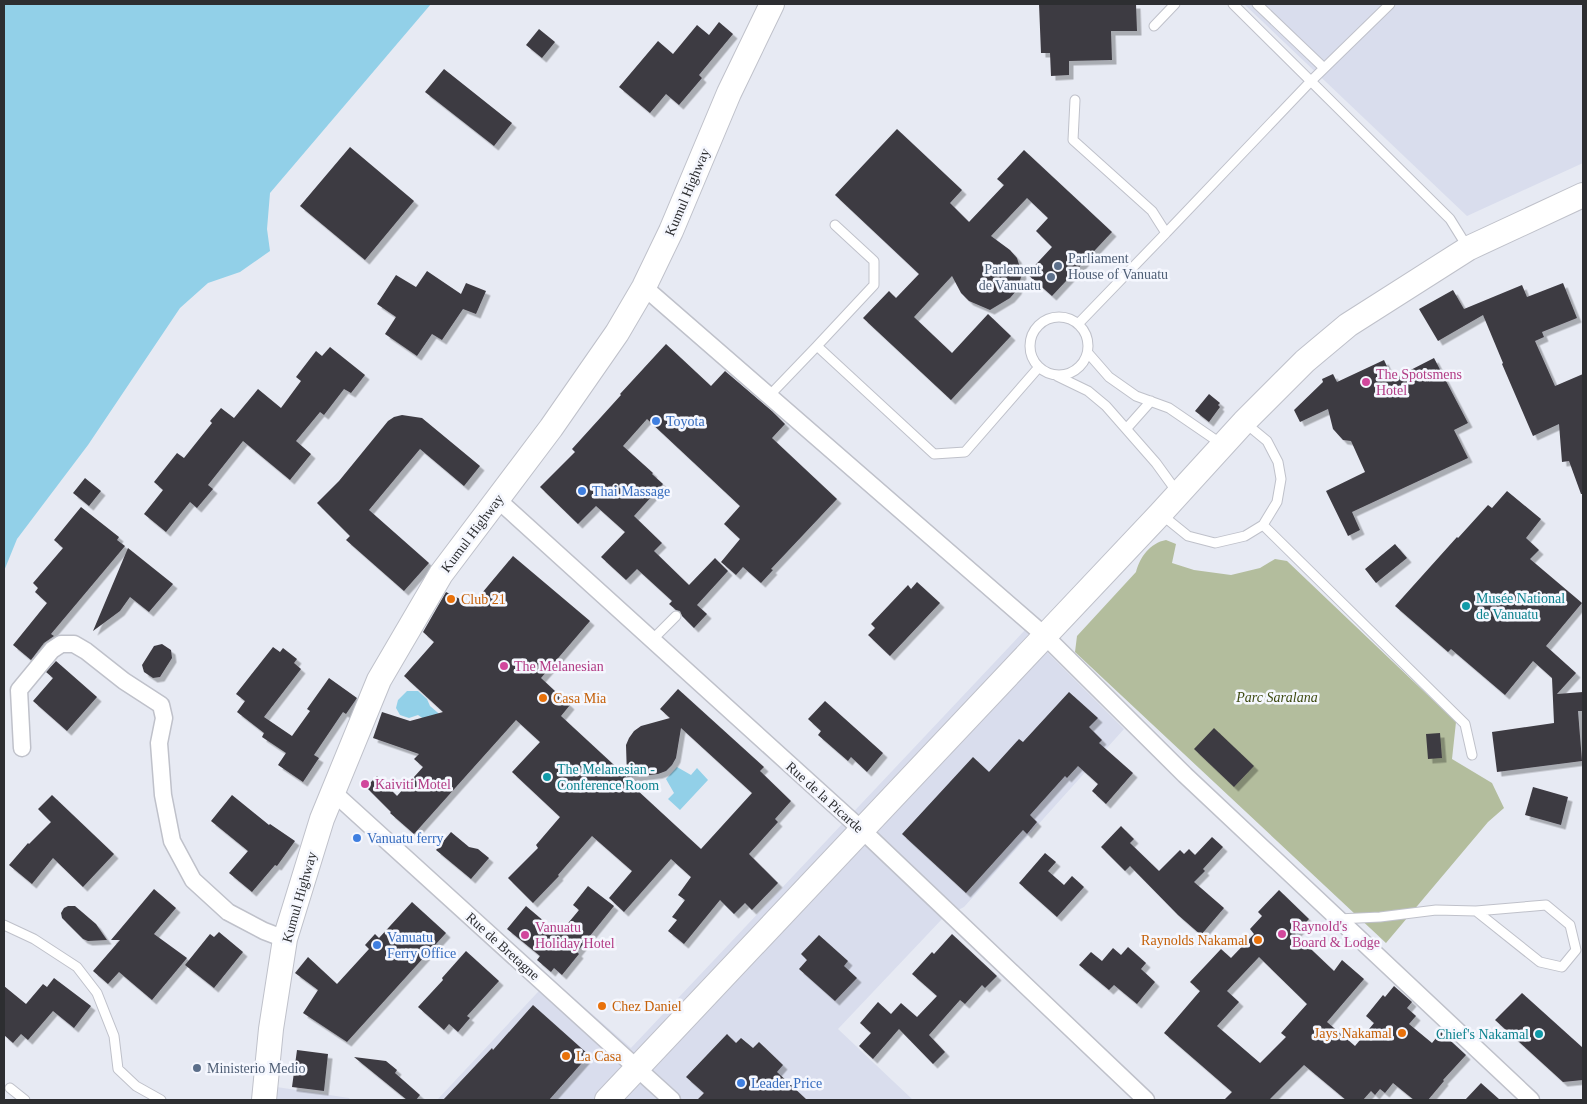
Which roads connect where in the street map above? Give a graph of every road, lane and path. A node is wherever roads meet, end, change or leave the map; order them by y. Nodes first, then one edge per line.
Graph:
1 (772, 4) edge
2 (1174, 4) edge
3 (1233, 4) edge
4 (1257, 4) edge
5 (1384, 6) edge
6 (1154, 26) dead end
7 (1324, 68) junction
8 (1311, 81) junction
9 (1075, 100) dead end
10 (1583, 195) edge
11 (835, 225) dead end
12 (1166, 233) junction
13 (1469, 248) junction
14 (644, 287) junction
15 (1078, 324) junction
16 (817, 346) junction
17 (1088, 353) junction
18 (1038, 367) junction
19 (1057, 376) junction
20 (769, 396) junction
21 (1151, 401) junction
22 (1244, 422) junction
23 (1127, 428) junction
24 (1223, 445) junction
25 (1178, 494) junction
26 (497, 499) junction
27 (1160, 514) junction
28 (1263, 525) junction
29 (676, 616) dead end
30 (1044, 635) junction
31 (652, 640) junction
32 (22, 748) dead end
33 (1472, 755) dead end
34 (333, 792) junction
35 (862, 830) junction
36 (1476, 911) junction
37 (1338, 919) junction
38 (4, 924) edge
39 (285, 939) junction
40 (638, 1068) junction
41 (10, 1088) dead end
42 (25, 1100) edge
43 (161, 1100) edge
44 (264, 1100) edge
45 (608, 1100) edge
46 (672, 1100) edge
47 (1146, 1100) edge
48 (1531, 1100) edge

1 - 14 street, Kumul Highway
2 - 6 lane
3 - 8 lane
4 - 7 lane
5 - 7 lane
7 - 8 lane
8 - 12 lane
8 - 13 lane
9 - 12 lane
10 - 13 street
11 - 16 lane
12 - 15 lane
13 - 22 street
14 - 20 street
14 - 26 street, Kumul Highway
15 - 17 lane
15 - 18 lane
16 - 18 lane
16 - 20 lane
17 - 19 lane
17 - 21 lane
18 - 19 lane
19 - 23 lane
20 - 30 street
21 - 23 lane
21 - 24 lane
22 - 24 street
22 - 28 lane
23 - 25 lane
24 - 25 street
25 - 27 street
26 - 31 street, Rue de la Picarde
26 - 34 street, Kumul Highway
27 - 28 lane
27 - 30 street
28 - 33 lane
29 - 31 lane
30 - 35 street
30 - 37 street
31 - 35 street, Rue de la Picarde
32 - 39 street
34 - 39 street, Kumul Highway
34 - 40 street, Rue de Bretagne
35 - 40 street
35 - 47 street, Rue de la Picarde
36 - 36 lane
36 - 37 lane
37 - 48 street
38 - 43 lane
39 - 44 street, Kumul Highway
40 - 45 street
40 - 46 street, Rue de Bretagne
41 - 42 lane

